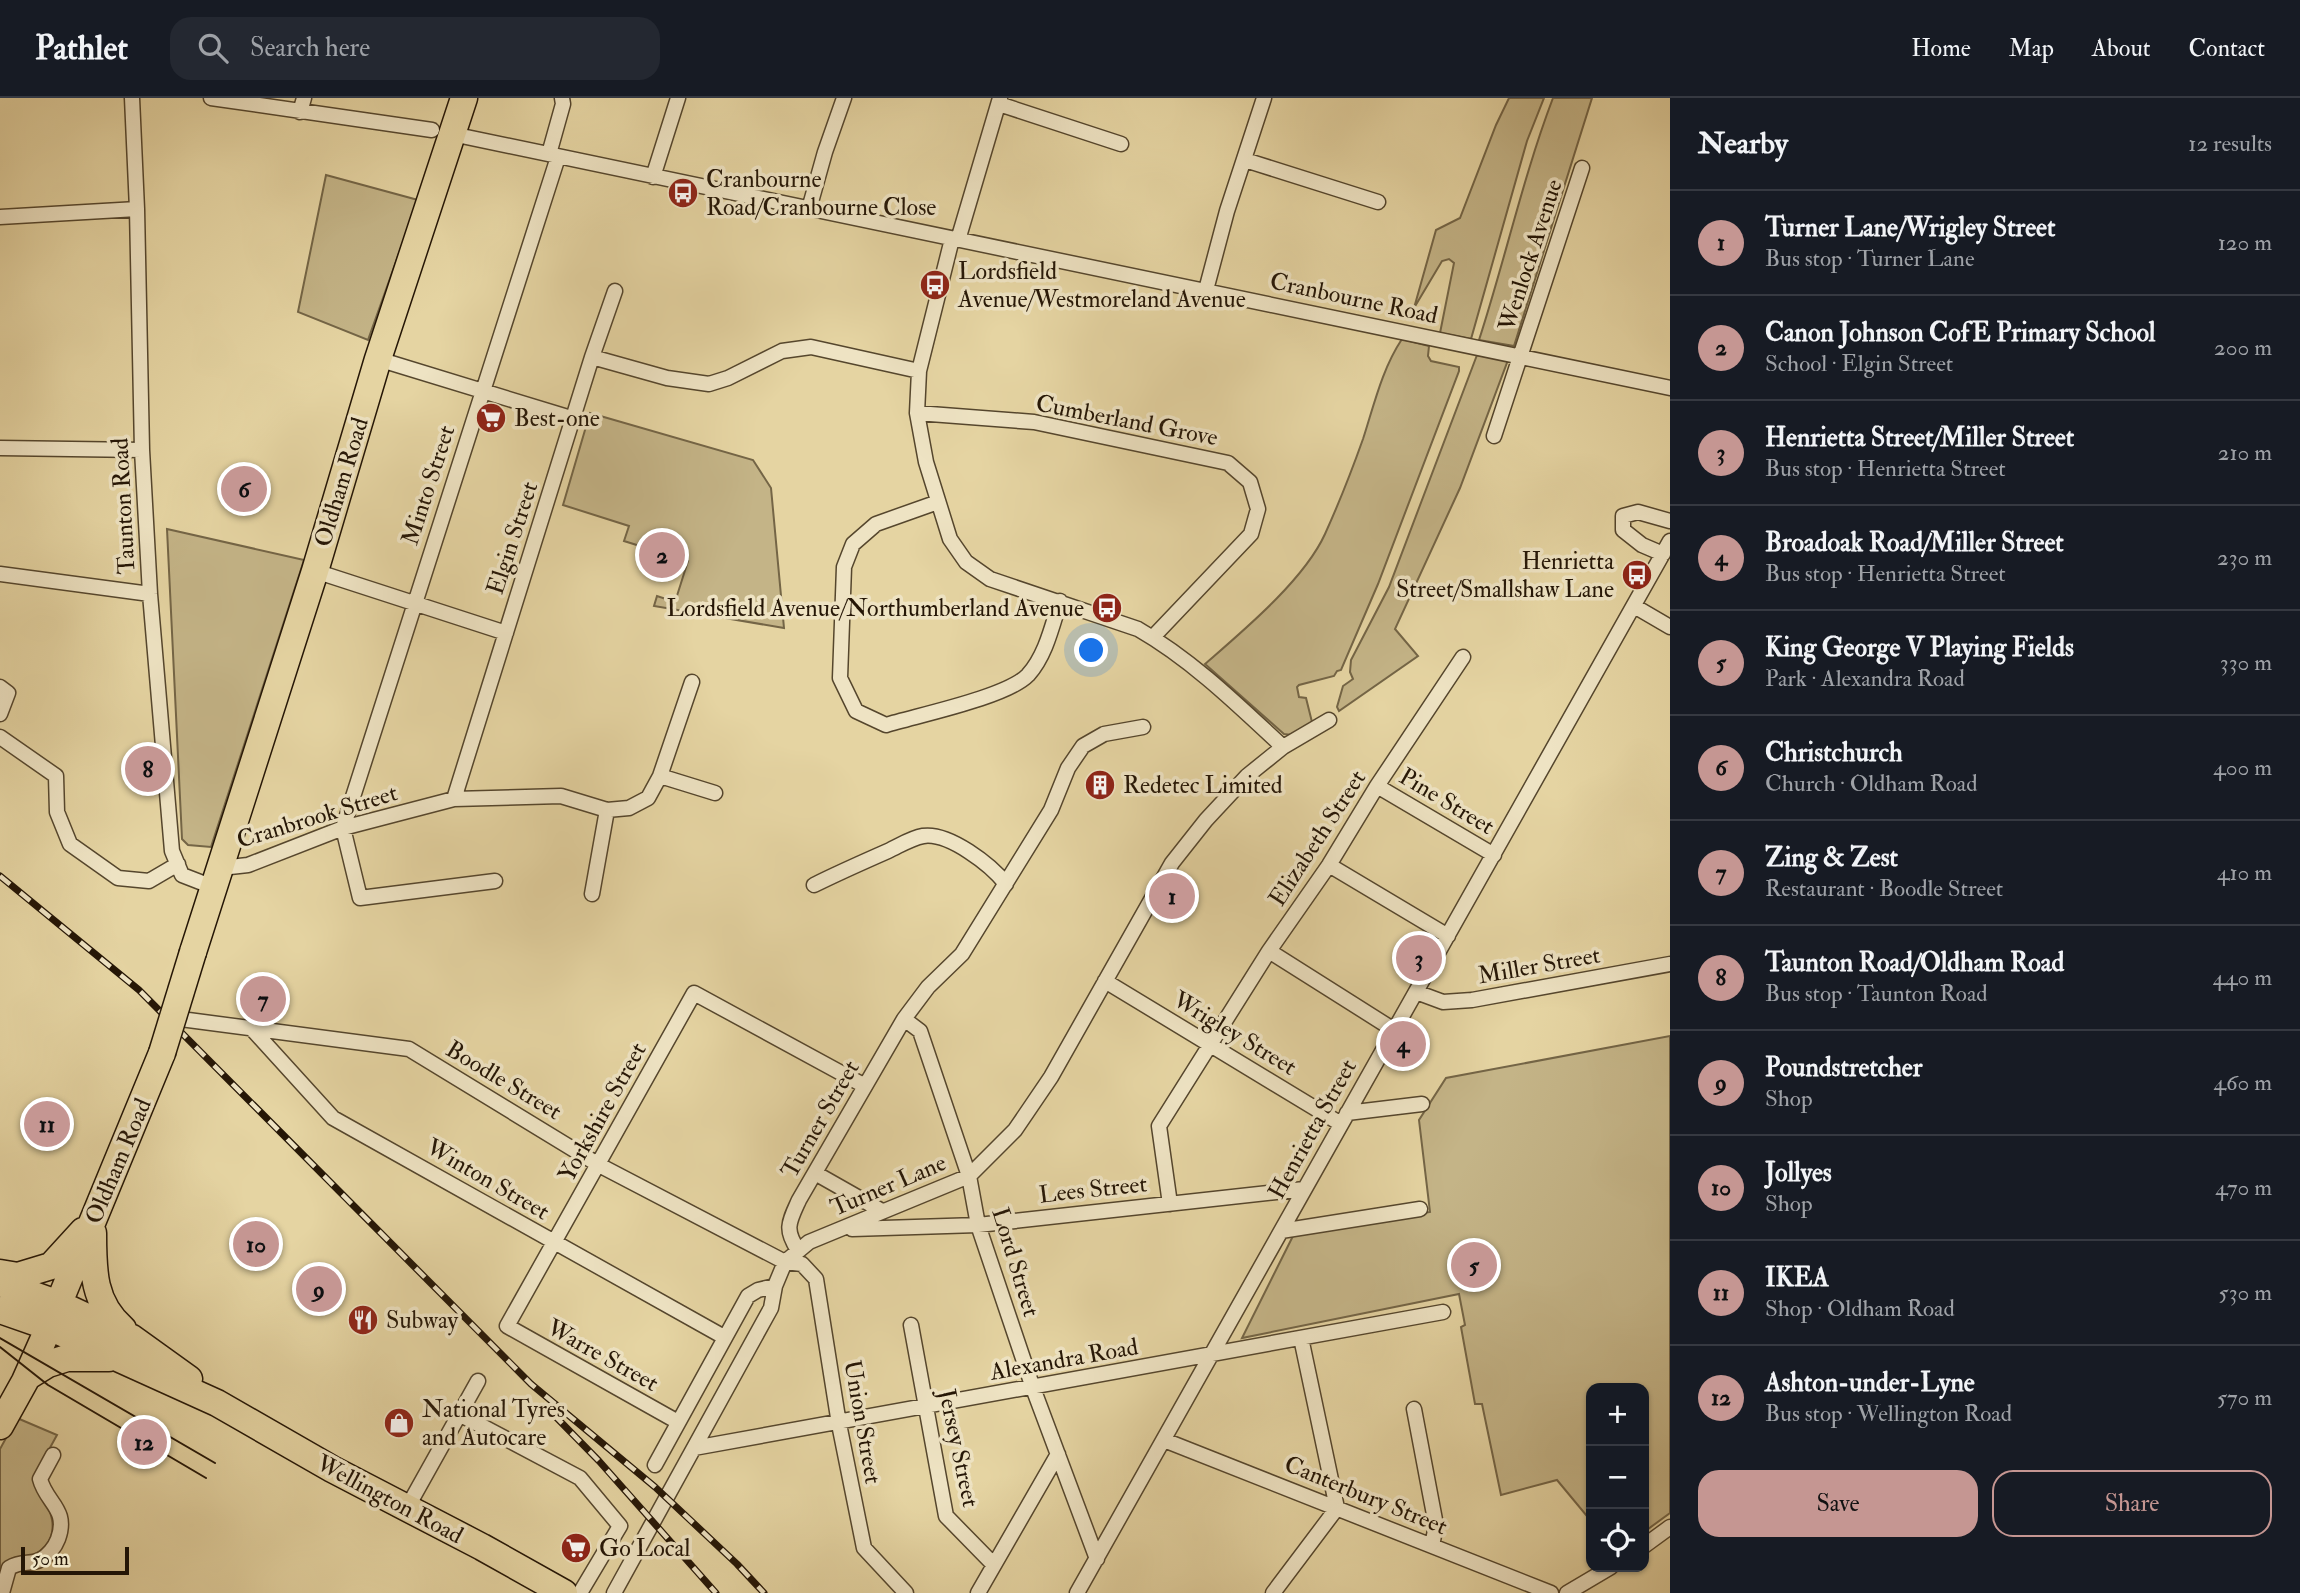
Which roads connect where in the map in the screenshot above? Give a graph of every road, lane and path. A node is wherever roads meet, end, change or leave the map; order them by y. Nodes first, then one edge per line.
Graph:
1 (132, 98) edge
2 (211, 98) edge
3 (464, 98) edge
4 (562, 98) edge
5 (678, 98) edge
6 (844, 98) edge
7 (1264, 98) edge
8 (1000, 101) edge
9 (302, 105) edge
10 (442, 132) junction
11 (1121, 144) dead end
12 (553, 155) junction
13 (1245, 160) junction
14 (1582, 168) dead end
15 (653, 177) junction
16 (1378, 202) dead end
17 (137, 209) junction
18 (809, 209) junction
19 (0, 217) edge
20 (955, 239) junction
21 (1206, 290) junction
22 (615, 291) dead end
23 (1517, 355) junction
24 (592, 357) junction
25 (378, 359) junction
26 (919, 371) junction
27 (1670, 388) edge
28 (481, 391) junction
29 (917, 414) junction
30 (574, 419) junction
31 (1494, 436) dead end
32 (0, 448) edge
33 (142, 450) junction
34 (938, 502) junction
35 (1670, 521) edge
36 (1666, 548) edge
37 (315, 571) junction
38 (0, 573) edge
39 (150, 594) junction
40 (1060, 601) junction
41 (414, 604) junction
42 (1634, 606) junction
43 (1670, 627) edge
44 (506, 633) junction
45 (1153, 637) junction
46 (1463, 657) dead end
47 (692, 682) dead end
48 (0, 687) edge
49 (0, 715) edge
50 (1329, 720) dead end
51 (1143, 727) dead end
52 (0, 737) edge
53 (1283, 747) junction
54 (660, 776) junction
55 (1377, 786) junction
56 (715, 793) dead end
57 (454, 799) junction
58 (607, 810) junction
59 (343, 828) junction
60 (1494, 856) junction
61 (178, 864) junction
62 (1329, 864) junction
63 (217, 877) junction
64 (495, 881) dead end
65 (1006, 884) junction
66 (814, 885) dead end
67 (592, 894) dead end
68 (1448, 936) junction
69 (1269, 951) junction
70 (1670, 964) edge
71 (1105, 981) junction
72 (1416, 992) junction
73 (173, 1018) junction
74 (906, 1020) junction
75 (253, 1030) junction
76 (1394, 1030) junction
77 (1209, 1043) junction
78 (865, 1086) junction
79 (1422, 1104) dead end
80 (1344, 1119) junction
81 (599, 1165) junction
82 (815, 1173) junction
83 (969, 1176) junction
84 (1304, 1189) junction
85 (1170, 1204) junction
86 (1420, 1209) dead end
87 (882, 1211) junction
88 (93, 1221) junction
89 (978, 1224) junction
90 (845, 1229) junction
91 (1280, 1231) junction
92 (554, 1243) junction
93 (798, 1250) junction
94 (785, 1262) junction
95 (0, 1273) edge
96 (0, 1283) edge
97 (775, 1286) junction
98 (0, 1310) edge
99 (1443, 1312) dead end
100 (54, 1315) junction
101 (911, 1325) dead end
102 (507, 1326) joint
103 (724, 1337) junction
104 (1301, 1338) junction
105 (125, 1348) junction
106 (1212, 1354) junction
107 (27, 1377) junction
108 (478, 1381) dead end
109 (1033, 1388) junction
110 (926, 1407) junction
111 (1415, 1409) dead end
112 (459, 1414) junction
113 (678, 1422) junction
114 (839, 1423) junction
115 (0, 1426) edge
116 (1164, 1440) junction
117 (694, 1448) junction
118 (1058, 1454) junction
119 (53, 1455) dead end
120 (655, 1465) dead end
121 (407, 1508) junction
122 (1337, 1508) junction
123 (1670, 1527) edge
124 (1649, 1542) edge
125 (1432, 1546) junction
126 (1097, 1559) junction
127 (994, 1565) junction
128 (1603, 1572) edge
129 (2, 1593) edge
130 (564, 1593) edge
131 (580, 1593) edge
132 (614, 1593) edge
133 (906, 1593) edge
134 (978, 1593) edge
135 (1077, 1593) edge
136 (1273, 1593) edge
137 (1551, 1593) edge
138 (1567, 1593) edge

1 - 17 street, Taunton Road
2 - 9 street, Cranbourne Road
3 - 10 highway, Oldham Road
4 - 12 street, Minto Street
5 - 15 street
6 - 18 street
7 - 13 street
8 - 11 street
8 - 20 street
9 - 10 street, Cranbourne Road
10 - 12 street, Cranbourne Road
10 - 25 highway, Oldham Road
12 - 15 street, Cranbourne Road
12 - 28 street, Minto Street
13 - 16 street
13 - 21 street
14 - 23 street, Wenlock Avenue
15 - 18 street, Cranbourne Road
17 - 19 street
17 - 33 street, Taunton Road
18 - 20 street, Cranbourne Road
20 - 21 street, Cranbourne Road
20 - 26 street
21 - 23 street, Cranbourne Road
22 - 24 street, Elgin Street
23 - 27 street, Cranbourne Road
23 - 31 street, Wenlock Avenue
24 - 26 street
24 - 30 street, Elgin Street
25 - 28 street
25 - 37 highway, Oldham Road
26 - 29 street
28 - 30 street
28 - 41 street, Minto Street
29 - 34 street
29 - 45 street, Cumberland Grove
30 - 44 street, Elgin Street
32 - 33 street
33 - 39 street, Taunton Road
34 - 40 street
34 - 40 street
35 - 36 street
36 - 42 street, Henrietta Street
37 - 41 street
37 - 63 highway, Oldham Road
38 - 39 street
39 - 61 street, Taunton Road
40 - 45 street
41 - 44 street
41 - 59 street, Minto Street
42 - 43 street
42 - 60 street, Henrietta Street
44 - 57 street, Elgin Street
45 - 53 street
46 - 55 street, Elizabeth Street
47 - 54 street
48 - 49 street
50 - 53 street, Turner Lane
51 - 65 street, Turner Street
52 - 61 street
53 - 71 street, Turner Lane
54 - 56 street
54 - 58 street
55 - 60 street, Pine Street
55 - 62 street, Elizabeth Street
57 - 58 street, Cranbrook Street
57 - 59 street, Cranbrook Street
58 - 67 street
59 - 63 street, Cranbrook Street
59 - 64 street
60 - 68 street, Henrietta Street
61 - 63 street
62 - 68 street
62 - 69 street, Elizabeth Street
63 - 73 highway, Oldham Road, bridge
65 - 66 street
65 - 74 street, Turner Street
68 - 72 street, Henrietta Street
69 - 76 street
69 - 77 street, Elizabeth Street
70 - 72 street, Miller Street
71 - 77 street, Wrigley Street
71 - 83 street, Turner Lane
72 - 76 street, Henrietta Street
73 - 75 street, Boodle Street
73 - 88 highway, Oldham Road, bridge
74 - 78 street, Turner Street
74 - 83 street, Lord Street
75 - 81 street, Boodle Street
75 - 92 street, Winton Street
76 - 80 street, Henrietta Street
77 - 80 street, Wrigley Street
77 - 85 street, Elizabeth Street
78 - 81 street, Yorkshire Street
78 - 82 street, Turner Street
79 - 80 street
80 - 84 street, Henrietta Street
81 - 92 street, Yorkshire Street
81 - 94 street, Boodle Street
82 - 87 street
82 - 93 street, Turner Street
83 - 87 street, Turner Lane
83 - 89 street, Lord Street
84 - 85 street, Lees Street
84 - 91 street, Henrietta Street
85 - 89 street, Lees Street
86 - 91 street
87 - 90 street, Turner Lane
88 - 95 highway
88 - 100 highway, Oldham Road
88 - 105 highway
89 - 90 street, Lees Street
89 - 109 street, Lord Street
90 - 93 street, Turner Lane
91 - 106 street, Henrietta Street
92 - 102 street, Yorkshire Street
92 - 103 street, Winton Street
93 - 94 street, Turner Lane
94 - 97 street, Turner Lane
94 - 114 street, Union Street
96 - 100 highway, Wellington Road
97 - 103 street
97 - 117 street, Turner Lane
98 - 100 highway, Wellington Road
99 - 104 street, Alexandra Road
100 - 105 highway, Wellington Road
100 - 107 highway, Oldham Road
101 - 110 street, Jersey Street
102 - 113 street, Warre Street
103 - 113 street
104 - 106 street, Alexandra Road
104 - 122 street
105 - 107 highway
105 - 121 highway, Wellington Road
106 - 109 street, Alexandra Road
106 - 116 street, Henrietta Street
107 - 115 highway, Oldham Road
108 - 112 street
109 - 110 street, Alexandra Road
109 - 118 street, Lord Street
110 - 114 street, Alexandra Road
110 - 127 street, Jersey Street
111 - 125 street
112 - 121 street
112 - 131 street
113 - 120 street
114 - 117 street, Alexandra Road
114 - 133 street, Union Street
116 - 122 street, Canterbury Street
116 - 126 street, Henrietta Street
117 - 132 street, Turner Lane
118 - 126 street, Lord Street
118 - 127 street
119 - 129 street
121 - 130 highway, Wellington Road
122 - 125 street, Canterbury Street
122 - 136 street
123 - 124 street
125 - 137 street, Canterbury Street
126 - 135 street, Henrietta Street
127 - 134 street
128 - 138 street

